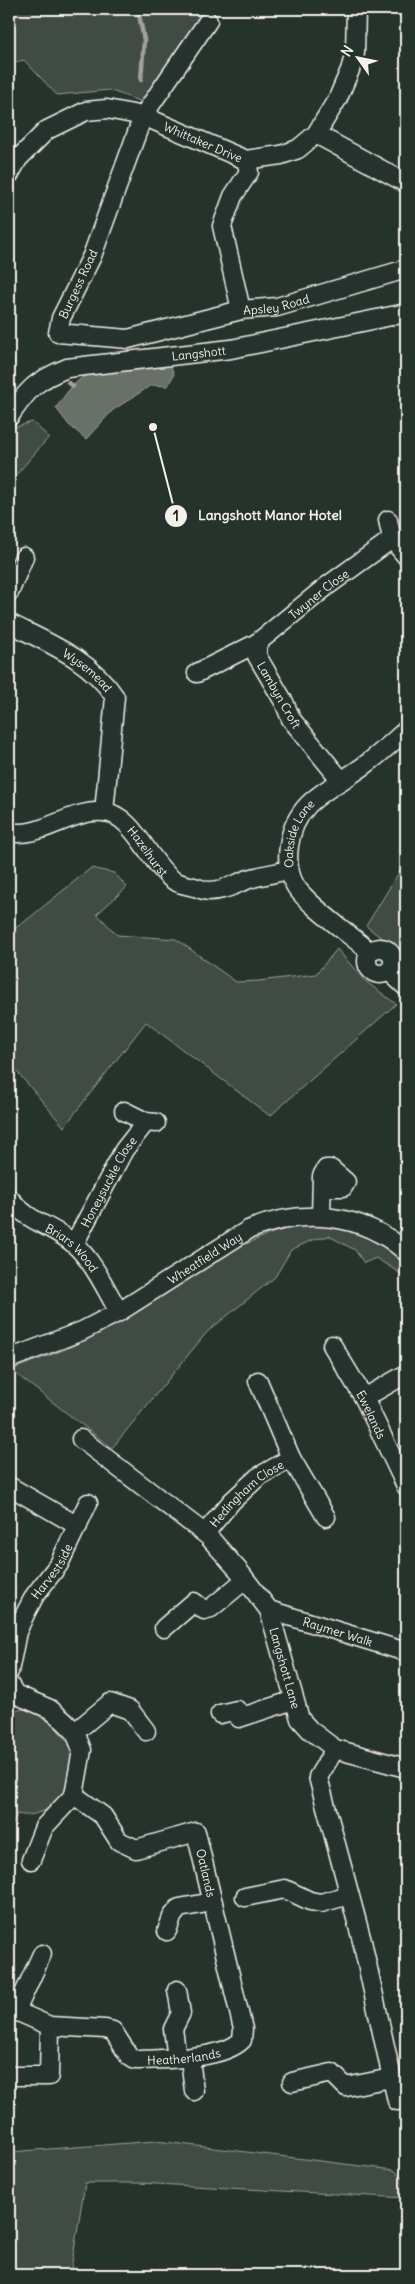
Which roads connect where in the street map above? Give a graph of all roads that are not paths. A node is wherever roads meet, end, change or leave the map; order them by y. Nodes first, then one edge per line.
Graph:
1 (356, 9) edge
2 (208, 21) dead end
3 (143, 116) junction
4 (316, 134) junction
5 (246, 160) junction
6 (9, 175) edge
7 (406, 183) edge
8 (406, 269) edge
9 (241, 310) junction
10 (406, 313) edge
11 (9, 417) edge
12 (388, 520) dead end
13 (392, 539) junction
14 (406, 556) edge
15 (24, 557) dead end
16 (9, 593) edge
17 (9, 623) edge
18 (257, 650) junction
19 (197, 673) dead end
20 (406, 730) edge
21 (340, 779) junction
22 (104, 812) junction
23 (9, 832) edge
24 (289, 870) junction
25 (406, 987) edge
26 (124, 1111) dead end
27 (322, 1187) dead end
28 (9, 1198) edge
29 (321, 1215) junction
30 (74, 1244) junction
31 (404, 1247) edge
32 (119, 1312) junction
33 (332, 1345) dead end
34 (9, 1359) edge
35 (406, 1374) edge
36 (258, 1381) dead end
37 (364, 1398) junction
38 (81, 1439) dead end
39 (290, 1458) junction
40 (9, 1486) edge
41 (406, 1486) edge
42 (88, 1503) dead end
43 (326, 1518) dead end
44 (78, 1526) junction
45 (205, 1534) junction
46 (245, 1580) junction
47 (269, 1610) junction
48 (164, 1628) dead end
49 (13, 1630) edge
50 (406, 1652) edge
51 (9, 1672) edge
52 (9, 1684) edge
53 (294, 1700) junction
54 (220, 1714) dead end
55 (75, 1732) junction
56 (146, 1732) dead end
57 (335, 1749) junction
58 (406, 1768) edge
59 (74, 1795) junction
60 (31, 1860) dead end
61 (349, 1895) junction
62 (245, 1897) dead end
63 (213, 1902) junction
64 (167, 1931) dead end
65 (42, 1954) dead end
66 (177, 1990) dead end
67 (12, 2009) edge
68 (50, 2026) junction
69 (243, 2029) joint
70 (183, 2058) junction
71 (9, 2076) edge
72 (391, 2078) junction
73 (292, 2082) dead end
74 (194, 2091) dead end
75 (397, 2101) dead end

1 - 4 street, Whittaker Drive
2 - 3 street
3 - 5 street, Whittaker Drive
3 - 6 street, Whittaker Drive
3 - 9 street, Burgess Road
4 - 5 street, Whittaker Drive
4 - 7 street
5 - 9 street, Apsley Road
8 - 9 street, Apsley Road
10 - 11 street, Langshott
12 - 13 street
13 - 14 street
13 - 18 street, Twyner Close
15 - 16 street
17 - 22 street, Wysemead
18 - 19 street, Twyner Close
18 - 21 street, Lambyn Croft
20 - 21 street, Oakside Lane
21 - 24 street, Oakside Lane
22 - 23 street
22 - 24 street, Hazelhurst
24 - 25 street, Oakside Lane
26 - 30 street, Honeysuckle Close
27 - 29 street
28 - 30 street, Briars Wood
29 - 31 street, Wheatfield Way
29 - 32 street, Wheatfield Way
30 - 32 street, Briars Wood
32 - 34 street, Wheatfield Way
33 - 37 street, Ewelands
35 - 37 street
36 - 39 street, Hedingham Close
37 - 41 street, Ewelands
38 - 45 street, Langshott Lane
39 - 43 street, Hedingham Close
39 - 45 street, Hedingham Close
40 - 44 street
42 - 44 street, Harvestside
44 - 49 street, Harvestside
45 - 46 street, Langshott Lane
46 - 47 street, Langshott Lane
46 - 48 street
47 - 50 street, Raymer Walk
47 - 53 street, Langshott Lane
49 - 51 street, Harvestside
52 - 55 street
53 - 54 street
53 - 57 street, Langshott Lane
55 - 56 street
55 - 59 street
57 - 58 street
57 - 61 street
59 - 60 street
59 - 63 street, Oatlands
61 - 62 street
61 - 72 street
63 - 64 street
63 - 69 street, Oatlands
65 - 67 street
66 - 70 street
67 - 68 street, Heatherlands
68 - 70 street, Heatherlands
68 - 71 street
69 - 70 street, Heatherlands
70 - 74 street
72 - 73 street
72 - 75 street

